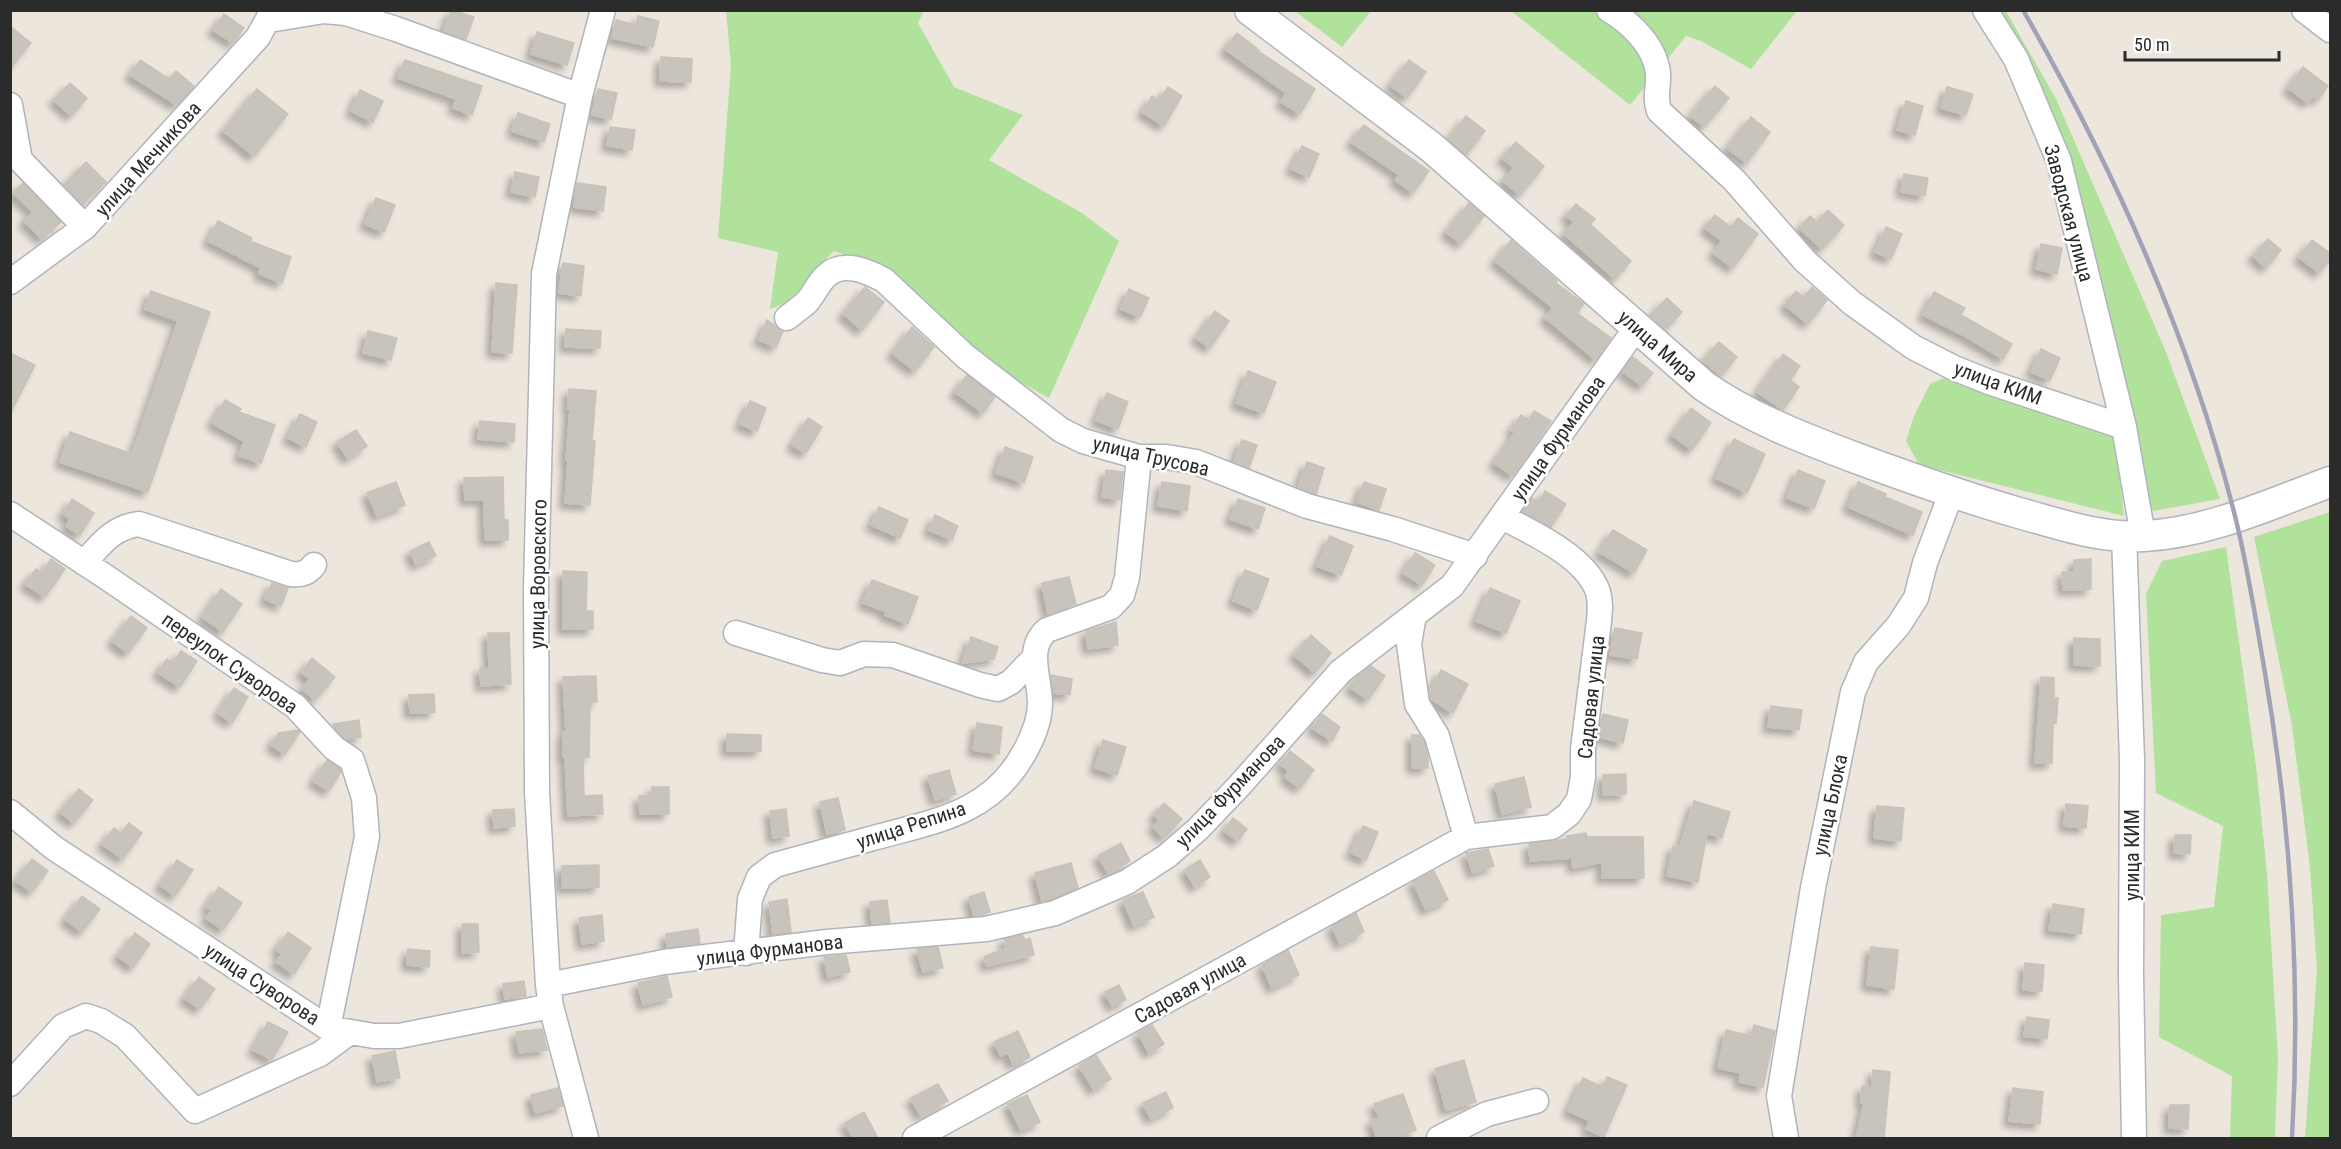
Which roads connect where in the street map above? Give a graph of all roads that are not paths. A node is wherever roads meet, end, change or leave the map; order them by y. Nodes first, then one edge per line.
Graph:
1 (603, 10) edge
2 (1250, 10) edge
3 (1609, 10) edge
4 (1984, 10) edge
5 (2304, 10) edge
6 (271, 15) edge
7 (2331, 30) edge
8 (580, 96) junction
9 (10, 105) edge
10 (86, 227) junction
11 (10, 282) edge
12 (787, 318) dead end
13 (1636, 328) junction
14 (2124, 427) junction
15 (1138, 457) junction
16 (2331, 482) edge
17 (1951, 494) junction
18 (10, 514) edge
19 (1502, 517) junction
20 (2134, 536) junction
21 (1474, 556) junction
22 (84, 563) junction
23 (314, 565) dead end
24 (1414, 615) junction
25 (736, 633) dead end
26 (1034, 658) junction
27 (10, 812) edge
28 (1466, 837) junction
29 (747, 952) junction
30 (549, 995) junction
31 (339, 1030) junction
32 (10, 1084) edge
33 (1536, 1101) dead end
34 (586, 1138) edge
35 (915, 1138) edge
36 (1439, 1138) edge
37 (1786, 1138) edge
38 (2134, 1138) edge

1 - 8 street, улица Воровского
2 - 13 street, улица Мира
3 - 14 street, улица КИМ
4 - 14 street, Заводская улица
5 - 7 street
6 - 8 street, улица Мечникова
6 - 10 street, улица Мечникова
8 - 30 street, улица Воровского
9 - 10 street
10 - 11 street, улица Мечникова
12 - 15 street, улица Трусова
13 - 17 street, улица Мира
13 - 19 street, улица Фурманова
14 - 20 street, улица КИМ
15 - 21 street, улица Трусова
15 - 26 street
16 - 20 street
17 - 20 street, улица Мира
17 - 37 street, улица Блока
18 - 22 street, переулок Суворова
19 - 21 street, улица Фурманова
19 - 28 street, Садовая улица
20 - 38 street, улица КИМ
21 - 24 street, улица Фурманова
22 - 23 street
22 - 31 street, переулок Суворова
24 - 28 street
24 - 29 street, улица Фурманова
25 - 26 street
26 - 29 street, улица Репина
27 - 31 street, улица Суворова
28 - 35 street, Садовая улица
29 - 30 street, улица Фурманова
30 - 31 street, улица Суворова
30 - 34 street, улица Воровского
31 - 32 street
33 - 36 street

